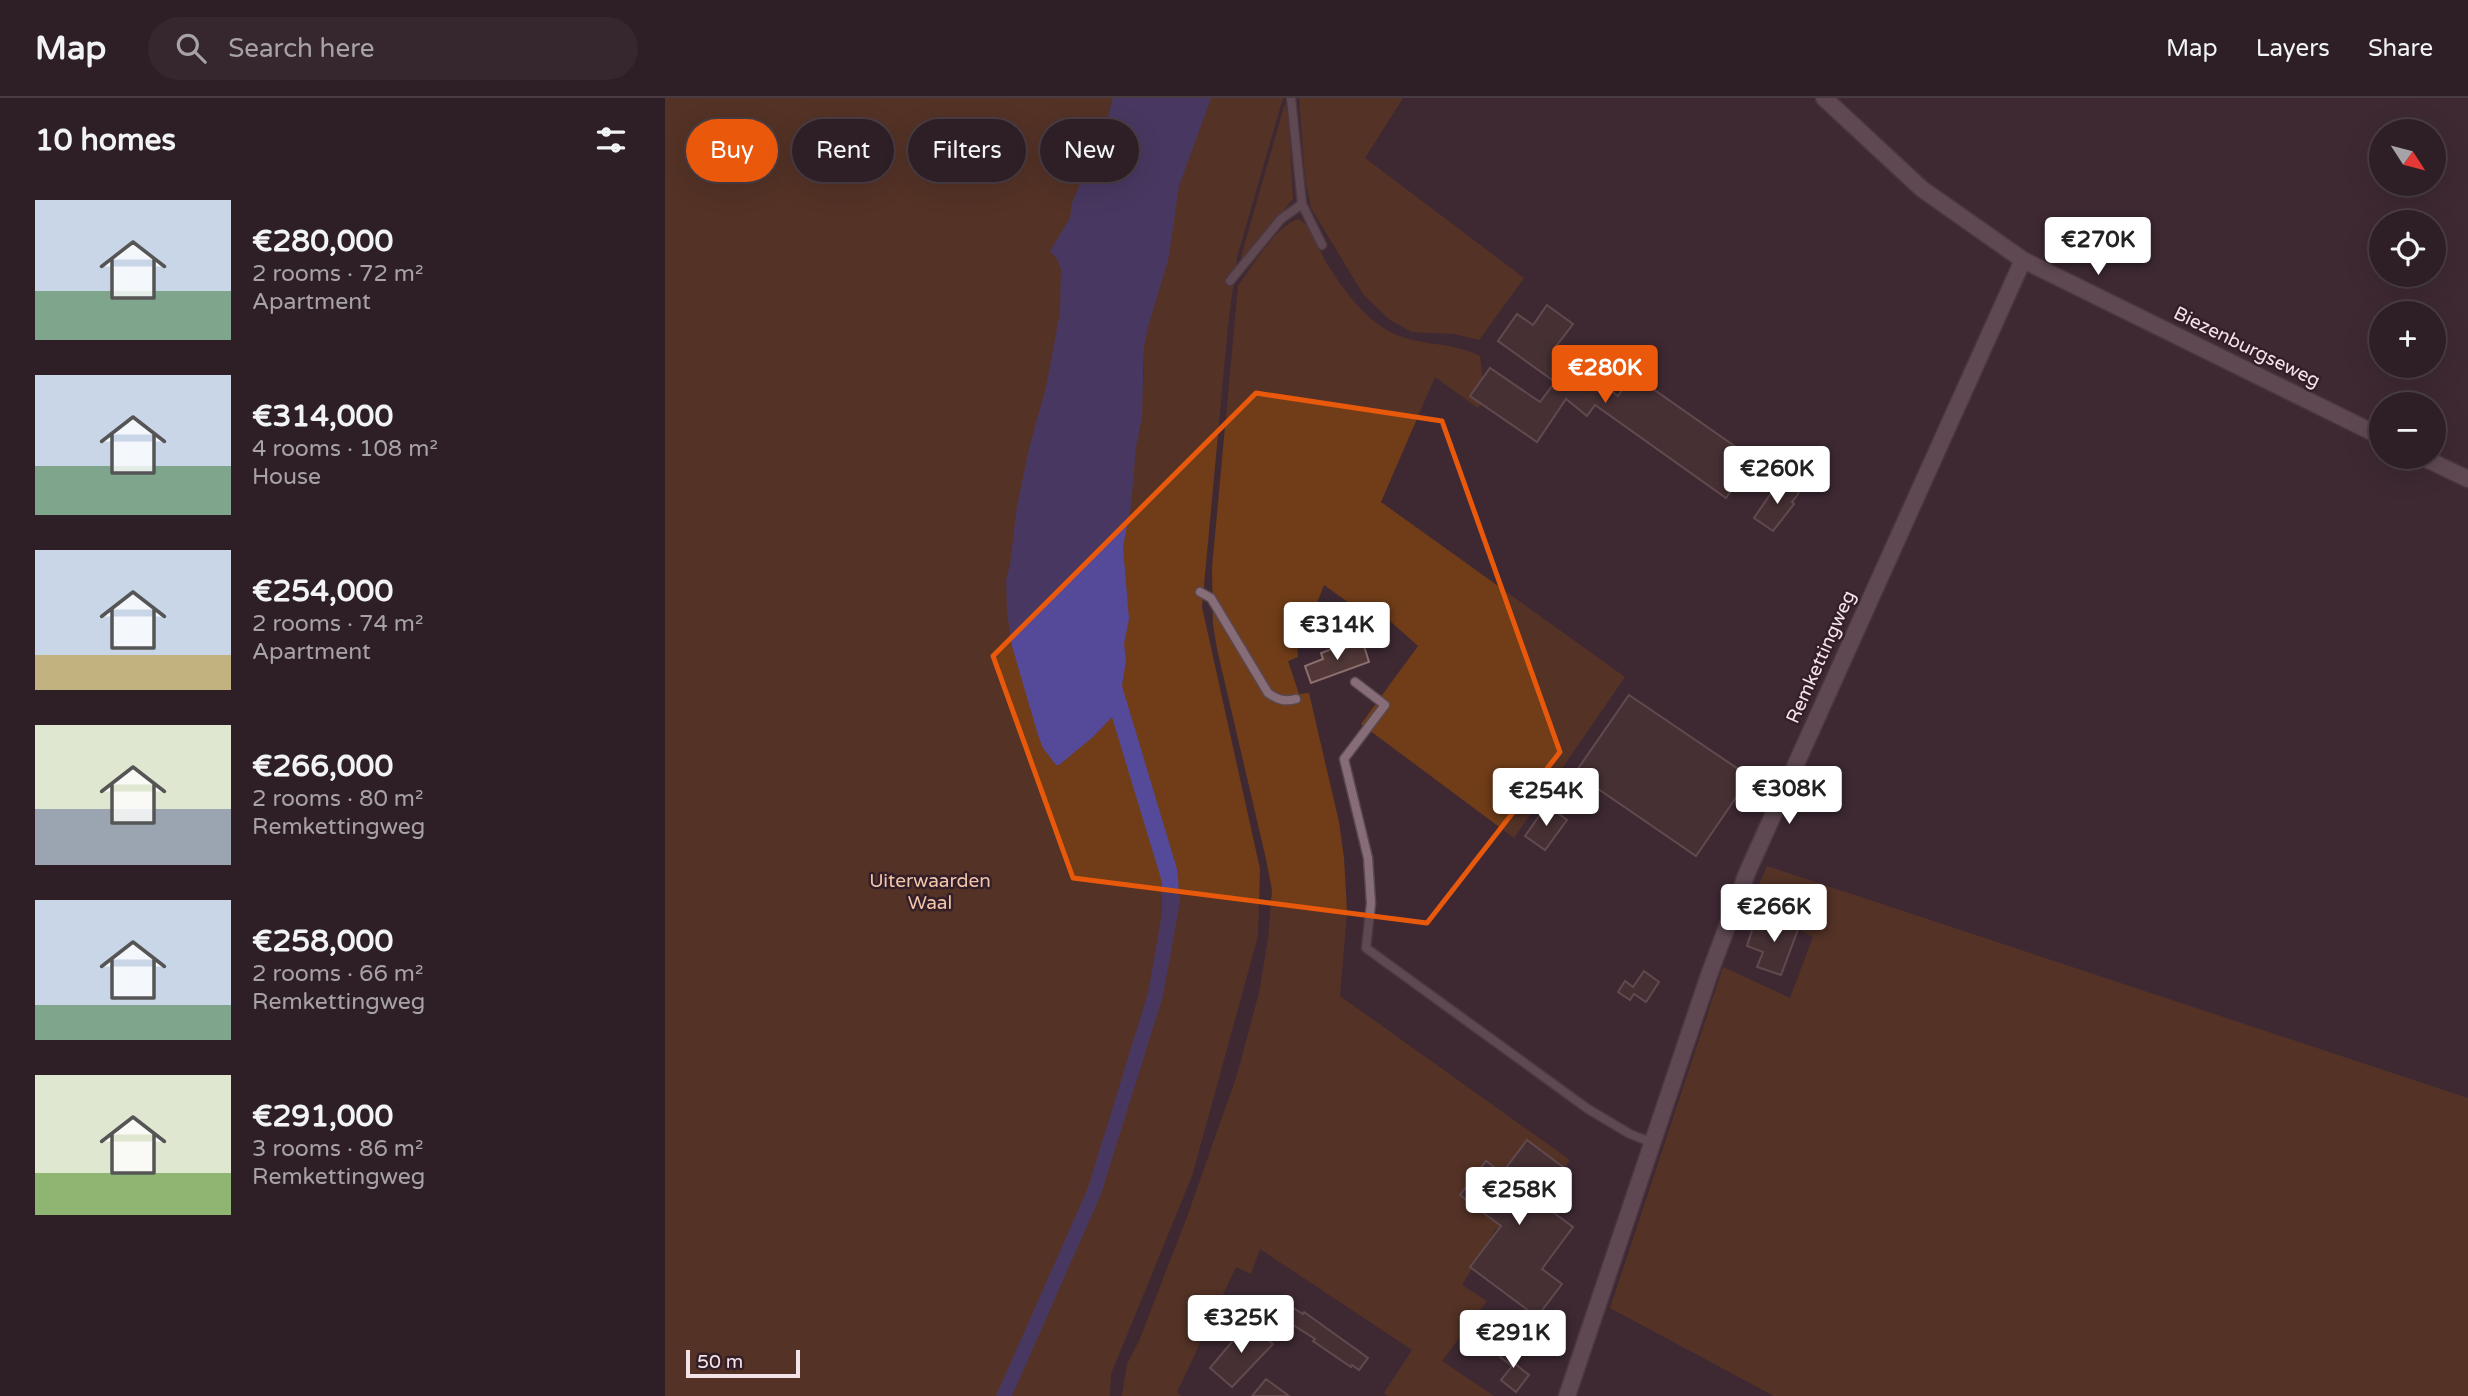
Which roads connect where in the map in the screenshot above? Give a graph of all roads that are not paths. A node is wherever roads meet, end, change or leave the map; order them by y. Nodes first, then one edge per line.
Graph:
1 (1290, 98) edge
2 (1824, 98) edge
3 (1302, 204) junction
4 (1322, 245) dead end
5 (2023, 260) junction
6 (1230, 281) dead end
7 (2369, 431) edge
8 (2446, 469) edge
9 (2468, 480) edge
10 (1200, 592) dead end
11 (1355, 682) dead end
12 (1296, 699) dead end
13 (1653, 1143) junction
14 (1567, 1396) edge

1 - 3 lane
2 - 5 street, Biezenburgseweg
3 - 4 lane
3 - 6 lane
5 - 7 street, Biezenburgseweg
5 - 13 street, Remkettingweg
8 - 9 street
10 - 12 lane
11 - 13 lane
13 - 14 street, Remkettingweg

